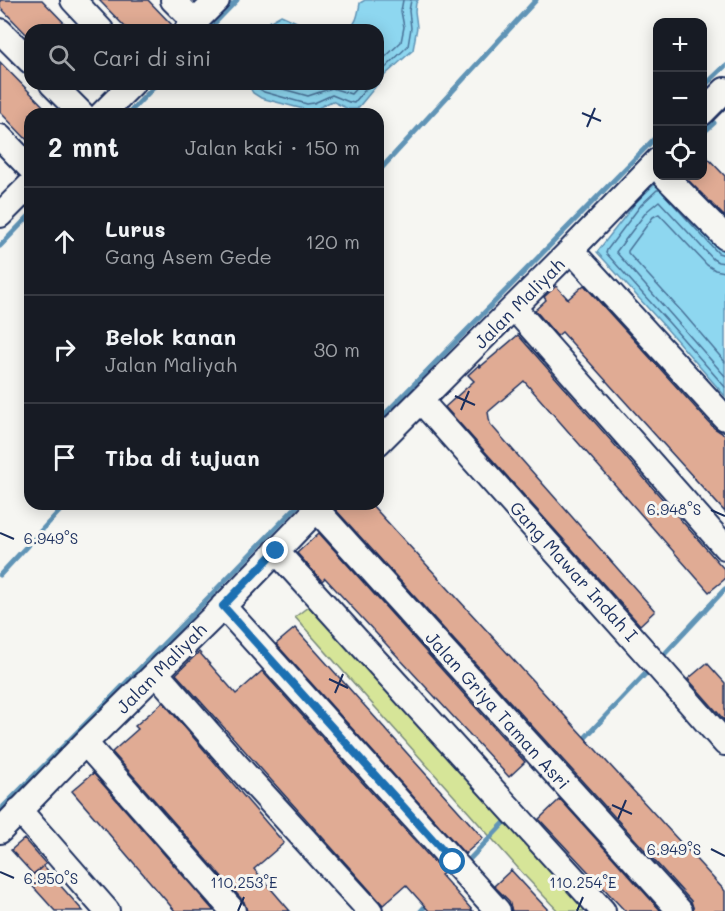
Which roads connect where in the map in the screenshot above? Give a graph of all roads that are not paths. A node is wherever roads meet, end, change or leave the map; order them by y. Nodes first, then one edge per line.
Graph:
1 (73, 0) edge
2 (173, 0) edge
3 (217, 0) edge
4 (95, 24) edge
5 (190, 24) edge
6 (193, 24) edge
7 (0, 31) edge
8 (24, 55) edge
9 (58, 90) edge
10 (126, 90) edge
11 (76, 108) edge
12 (108, 108) edge
13 (0, 137) edge
14 (24, 162) edge
15 (653, 177) edge
16 (671, 180) edge
17 (24, 191) edge
18 (0, 215) edge
19 (725, 237) edge
20 (578, 257) junction
21 (519, 313) junction
22 (427, 406) junction
23 (725, 418) edge
24 (384, 438) edge
25 (322, 512) edge
26 (725, 547) edge
27 (281, 557) junction
28 (224, 616) junction
29 (161, 679) junction
30 (725, 743) edge
31 (90, 748) junction
32 (19, 810) junction
33 (0, 831) edge
34 (456, 873) junction
35 (107, 911) edge
36 (233, 911) edge
37 (370, 911) edge
38 (482, 911) edge
39 (498, 911) edge
40 (603, 911) edge
41 (680, 911) edge

1 - 4 street
2 - 5 street
3 - 6 street
7 - 8 street
9 - 11 street
10 - 12 street
13 - 14 street
15 - 20 street, Jalan Maliyah
16 - 19 street
17 - 18 street
20 - 21 street, Jalan Maliyah
20 - 23 street
21 - 22 street, Jalan Maliyah
21 - 26 street
22 - 24 street, Jalan Maliyah
22 - 30 street, Gang Mawar Indah I
25 - 27 street, Jalan Maliyah
25 - 41 street, Jalan Griya Taman Asri
27 - 28 street, Jalan Maliyah
27 - 40 street
28 - 29 street, Jalan Maliyah
28 - 34 street
29 - 31 street, Jalan Maliyah
29 - 37 street
31 - 32 street, Jalan Maliyah
31 - 36 street
32 - 33 street, Jalan Maliyah
32 - 35 street
34 - 38 street
34 - 39 street

